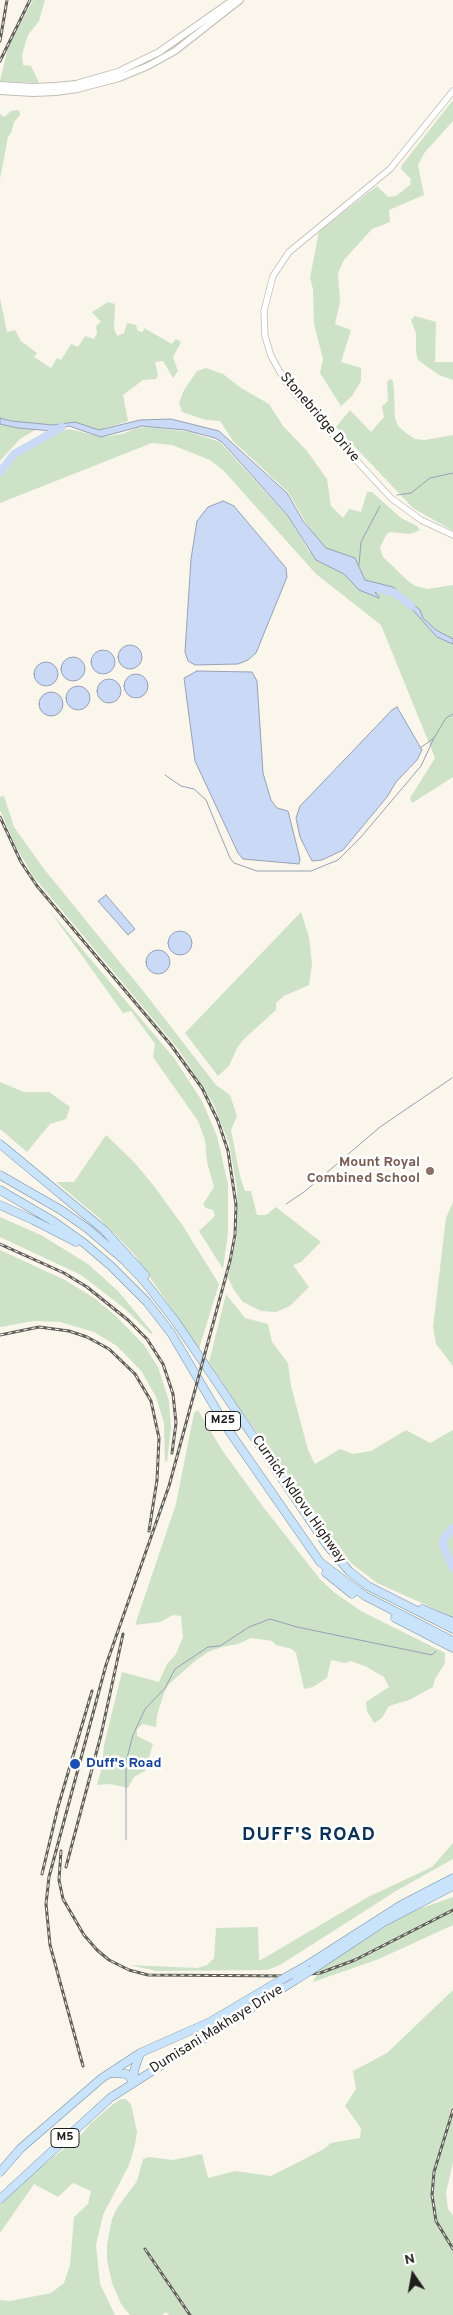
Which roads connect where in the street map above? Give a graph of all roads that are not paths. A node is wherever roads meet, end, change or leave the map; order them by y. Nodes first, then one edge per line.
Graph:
1 (233, 0) edge
2 (240, 0) edge
3 (0, 85) edge
4 (33, 90) junction
5 (0, 91) edge
6 (453, 91) edge
7 (453, 535) edge
8 (0, 1144) edge
9 (0, 1175) edge
10 (0, 1190) edge
11 (0, 1205) edge
12 (114, 1269) junction
13 (176, 1322) junction
14 (320, 1562) junction
15 (397, 1601) junction
16 (453, 1622) edge
17 (453, 1629) edge
18 (453, 1641) edge
19 (453, 1648) edge
20 (453, 1878) edge
21 (453, 1886) edge
22 (140, 2053) junction
23 (109, 2074) junction
24 (134, 2082) junction
25 (0, 2172) edge
26 (0, 2199) edge

1 - 4 main road
2 - 4 main road
3 - 4 main road
4 - 5 main road
6 - 7 street, Stonebridge Drive
8 - 13 main road
9 - 13 main road, Curnick Ndlovu Highway / M25
10 - 12 main road, Curnick Ndlovu Highway / M25
11 - 12 main road
12 - 14 main road, Curnick Ndlovu Highway / M25
13 - 15 main road, Curnick Ndlovu Highway / M25
14 - 18 main road, Curnick Ndlovu Highway / M25
14 - 19 main road
15 - 16 main road
15 - 17 main road, Curnick Ndlovu Highway / M25
20 - 22 main road, Dumisani Makhaye Drive / M5, bridge
21 - 24 main road, Dumisani Makhaye Drive / M5, bridge
22 - 23 main road, Dumisani Makhaye Drive / M5
22 - 24 main road
23 - 24 main road
23 - 25 main road, Dumisani Makhaye Drive / M5
24 - 26 main road, Dumisani Makhaye Drive / M5

